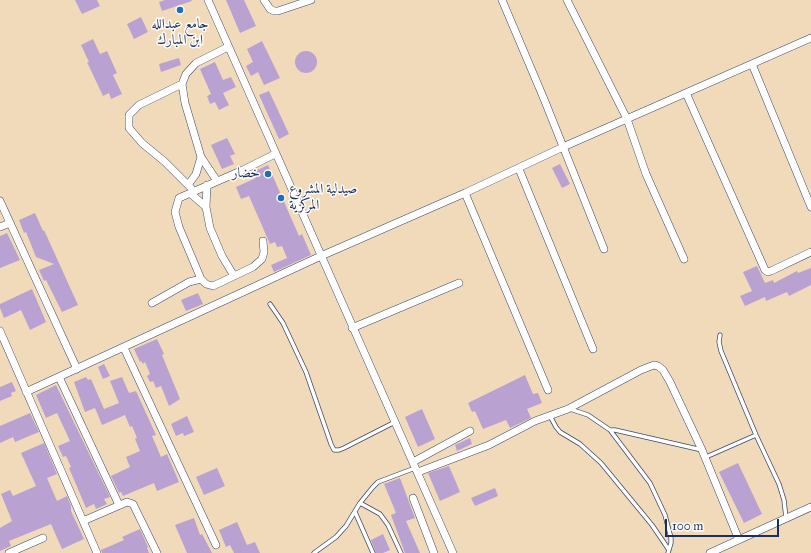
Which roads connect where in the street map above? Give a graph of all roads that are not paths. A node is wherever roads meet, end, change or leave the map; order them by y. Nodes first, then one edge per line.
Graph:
1 (208, 0) edge
2 (264, 0) edge
3 (311, 0) edge
4 (502, 0) edge
5 (567, 0) edge
6 (811, 38) edge
7 (228, 47) junction
8 (752, 64) junction
9 (182, 84) junction
10 (686, 93) junction
11 (627, 119) junction
12 (563, 147) junction
13 (275, 154) junction
14 (201, 157) junction
15 (519, 169) junction
16 (217, 181) junction
17 (188, 185) junction
18 (206, 186) junction
19 (193, 192) junction
20 (465, 193) junction
21 (0, 202) edge
22 (206, 207) junction
23 (811, 208) edge
24 (10, 223) junction
25 (0, 227) edge
26 (262, 240) dead end
27 (604, 249) dead end
28 (811, 252) edge
29 (321, 256) junction
30 (684, 259) dead end
31 (234, 276) junction
32 (201, 279) junction
33 (459, 283) dead end
34 (152, 303) dead end
35 (270, 304) dead end
36 (352, 328) junction
37 (0, 331) edge
38 (720, 335) dead end
39 (124, 348) junction
40 (593, 349) dead end
41 (77, 369) junction
42 (59, 377) junction
43 (548, 390) dead end
44 (26, 392) junction
45 (568, 409) junction
46 (550, 416) junction
47 (395, 422) junction
48 (610, 430) junction
49 (470, 431) dead end
50 (756, 434) junction
51 (704, 453) junction
52 (416, 467) junction
53 (413, 498) dead end
54 (360, 503) junction
55 (119, 505) junction
56 (811, 508) edge
57 (355, 512) junction
58 (786, 519) junction
59 (84, 521) junction
60 (43, 538) dead end
61 (739, 540) junction
62 (216, 545) dead end
63 (668, 552) edge
64 (9, 553) edge
65 (96, 553) edge
66 (157, 553) edge
67 (314, 553) edge
68 (373, 553) edge
69 (400, 553) edge
70 (434, 553) edge
71 (453, 553) edge
72 (710, 553) edge

1 - 7 street
2 - 3 street
4 - 12 street
5 - 11 street
6 - 8 street
7 - 9 street
7 - 13 street
8 - 10 street
8 - 23 street
9 - 14 street
9 - 17 street
10 - 11 street
10 - 28 street
11 - 12 street
11 - 30 street
12 - 15 street
12 - 27 street
13 - 16 street
13 - 29 street
14 - 16 street
14 - 17 street
15 - 20 street
15 - 40 street
16 - 18 street
17 - 19 street
18 - 19 street
18 - 22 street
19 - 22 street
19 - 32 street
20 - 29 street
20 - 43 street
21 - 24 street
22 - 31 street
24 - 25 street
24 - 41 street
26 - 31 street
29 - 36 street
29 - 39 street
31 - 32 street
32 - 34 street
33 - 36 street
35 - 47 lane
36 - 47 street
37 - 44 street
38 - 50 lane
39 - 41 street
39 - 62 street
41 - 42 street
42 - 44 street
42 - 55 street
44 - 59 street
45 - 46 street
45 - 48 lane
45 - 51 street
46 - 52 street
46 - 63 lane
47 - 52 street
48 - 51 lane
48 - 63 lane
49 - 52 street
50 - 51 lane
50 - 58 lane
51 - 61 street
52 - 54 lane
52 - 71 street
53 - 70 street
54 - 57 lane
54 - 69 lane
55 - 59 street
55 - 66 street
56 - 58 street
57 - 67 lane
57 - 68 lane
58 - 61 street
59 - 65 street
60 - 64 street
61 - 72 street

